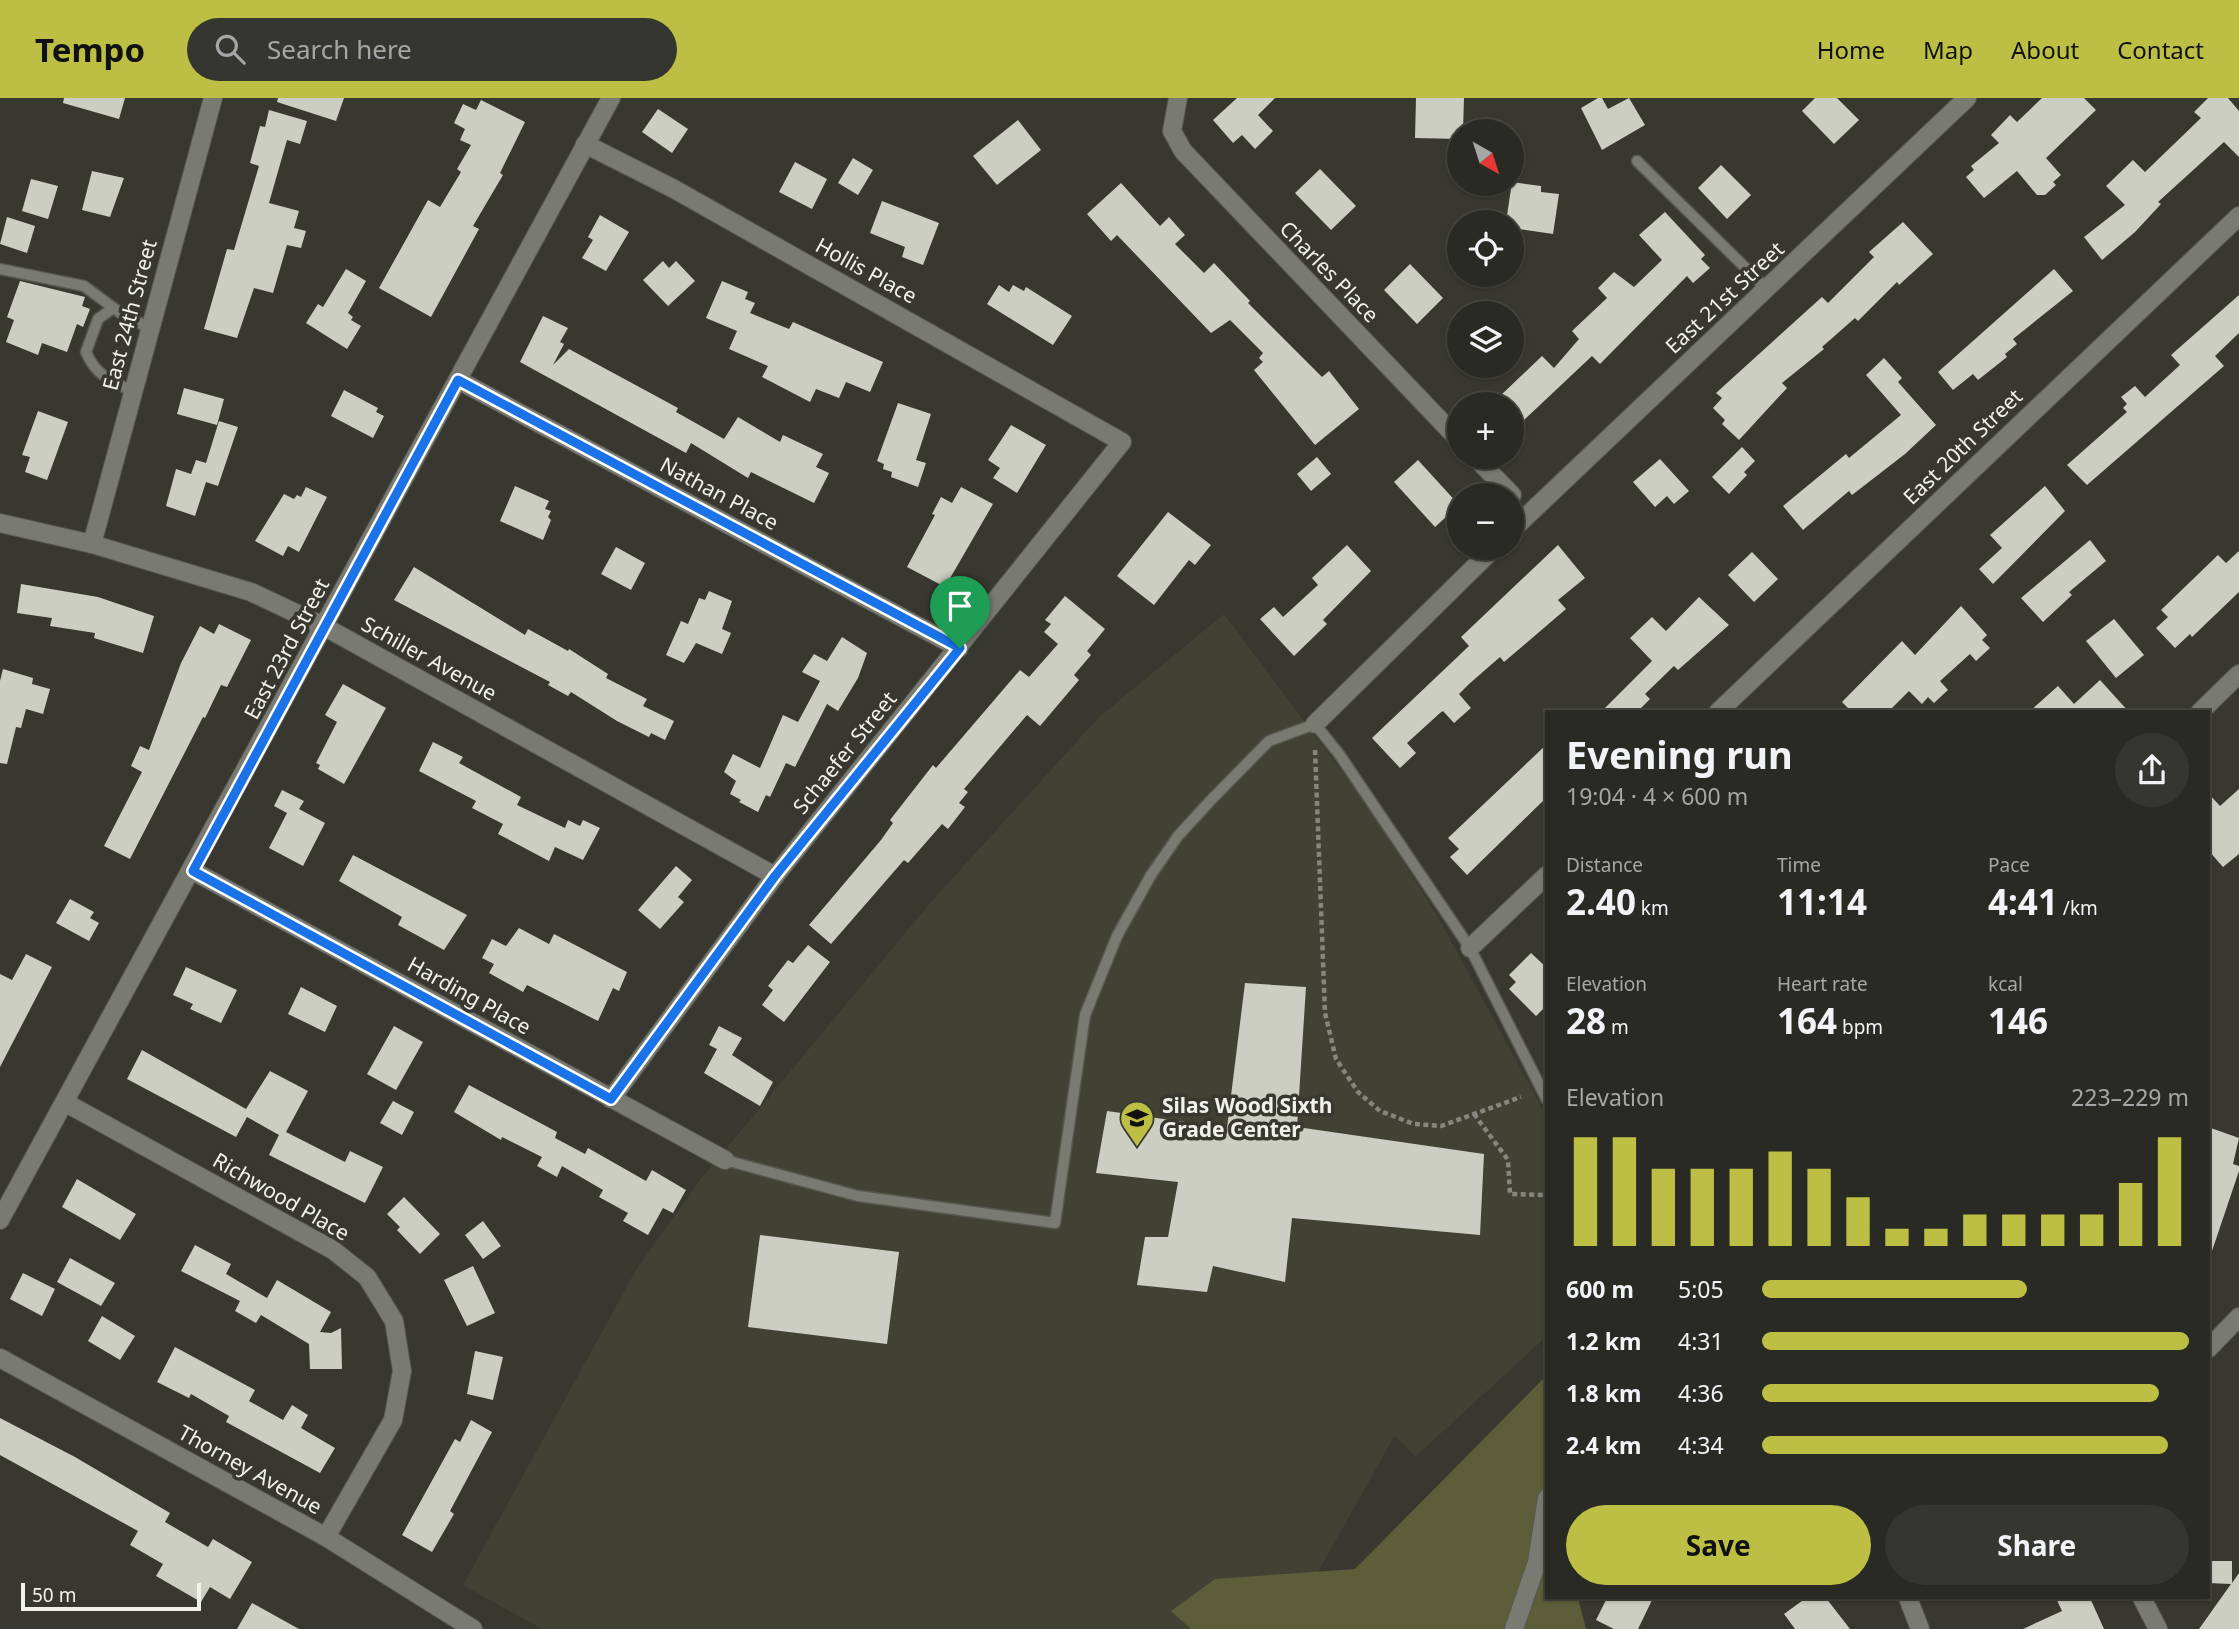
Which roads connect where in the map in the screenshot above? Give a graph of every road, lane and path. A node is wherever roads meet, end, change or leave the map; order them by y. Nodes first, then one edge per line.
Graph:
1 (213, 98) edge
2 (611, 98) edge
3 (1178, 98) edge
4 (1967, 98) edge
5 (585, 144) junction
6 (1637, 161) dead end
7 (2239, 216) edge
8 (0, 269) edge
9 (1768, 290) junction
10 (113, 307) junction
11 (149, 328) junction
12 (458, 380) junction
13 (134, 392) junction
14 (1447, 428) edge
15 (1122, 442) joint
16 (1487, 469) edge
17 (1500, 483) edge
18 (1524, 508) edge
19 (1529, 513) junction
20 (1524, 518) edge
21 (0, 523) edge
22 (92, 544) junction
23 (1482, 560) edge
24 (325, 627) junction
25 (960, 648) junction
26 (2239, 674) edge
27 (1720, 710) edge
28 (2202, 710) edge
29 (1315, 724) junction
30 (1315, 749) dead end
31 (193, 871) junction
32 (775, 876) junction
33 (1545, 877) edge
34 (1470, 948) junction
35 (1545, 1096) edge
36 (1521, 1097) dead end
37 (611, 1099) junction
38 (66, 1103) junction
39 (1474, 1114) junction
40 (725, 1160) joint
41 (1545, 1195) edge
42 (0, 1220) edge
43 (2239, 1317) edge
44 (2210, 1347) edge
45 (0, 1358) edge
46 (1545, 1511) edge
47 (326, 1538) junction
48 (1908, 1599) edge
49 (2143, 1599) edge
50 (473, 1629) edge
51 (1514, 1629) edge
52 (1920, 1629) edge
53 (2158, 1629) edge

1 - 11 street, East 24th Street
2 - 5 street, East 23rd Street
3 - 14 street, Charles Place
4 - 9 street, East 21st Street
5 - 12 street, East 23rd Street
5 - 15 street, Hollis Place
6 - 9 lane
7 - 27 street, East 20th Street
8 - 10 lane
9 - 19 street, East 21st Street
10 - 11 lane
10 - 13 lane
11 - 13 street, East 24th Street
12 - 24 street, East 23rd Street
12 - 25 street, Nathan Place
13 - 22 street, East 24th Street
15 - 25 street, Schaefer Street
16 - 17 street
18 - 19 street
19 - 20 street, East 21st Street
21 - 22 street, Schiller Avenue
22 - 24 street, Schiller Avenue
23 - 29 street
24 - 31 street, East 23rd Street
24 - 32 street, Schiller Avenue
25 - 32 street, Schaefer Street
26 - 28 street
29 - 34 lane
29 - 40 lane
30 - 39 path
31 - 37 street, Harding Place
31 - 38 street, East 23rd Street
32 - 37 street, Schaefer Street
33 - 34 street
34 - 35 lane
36 - 39 path
37 - 40 street, Harding Place
38 - 42 street, East 23rd Street
38 - 47 street, Richwood Place
39 - 41 path
43 - 44 street
45 - 47 street, Thorney Avenue
46 - 51 street
47 - 50 street, Thorney Avenue
48 - 52 street
49 - 53 street

